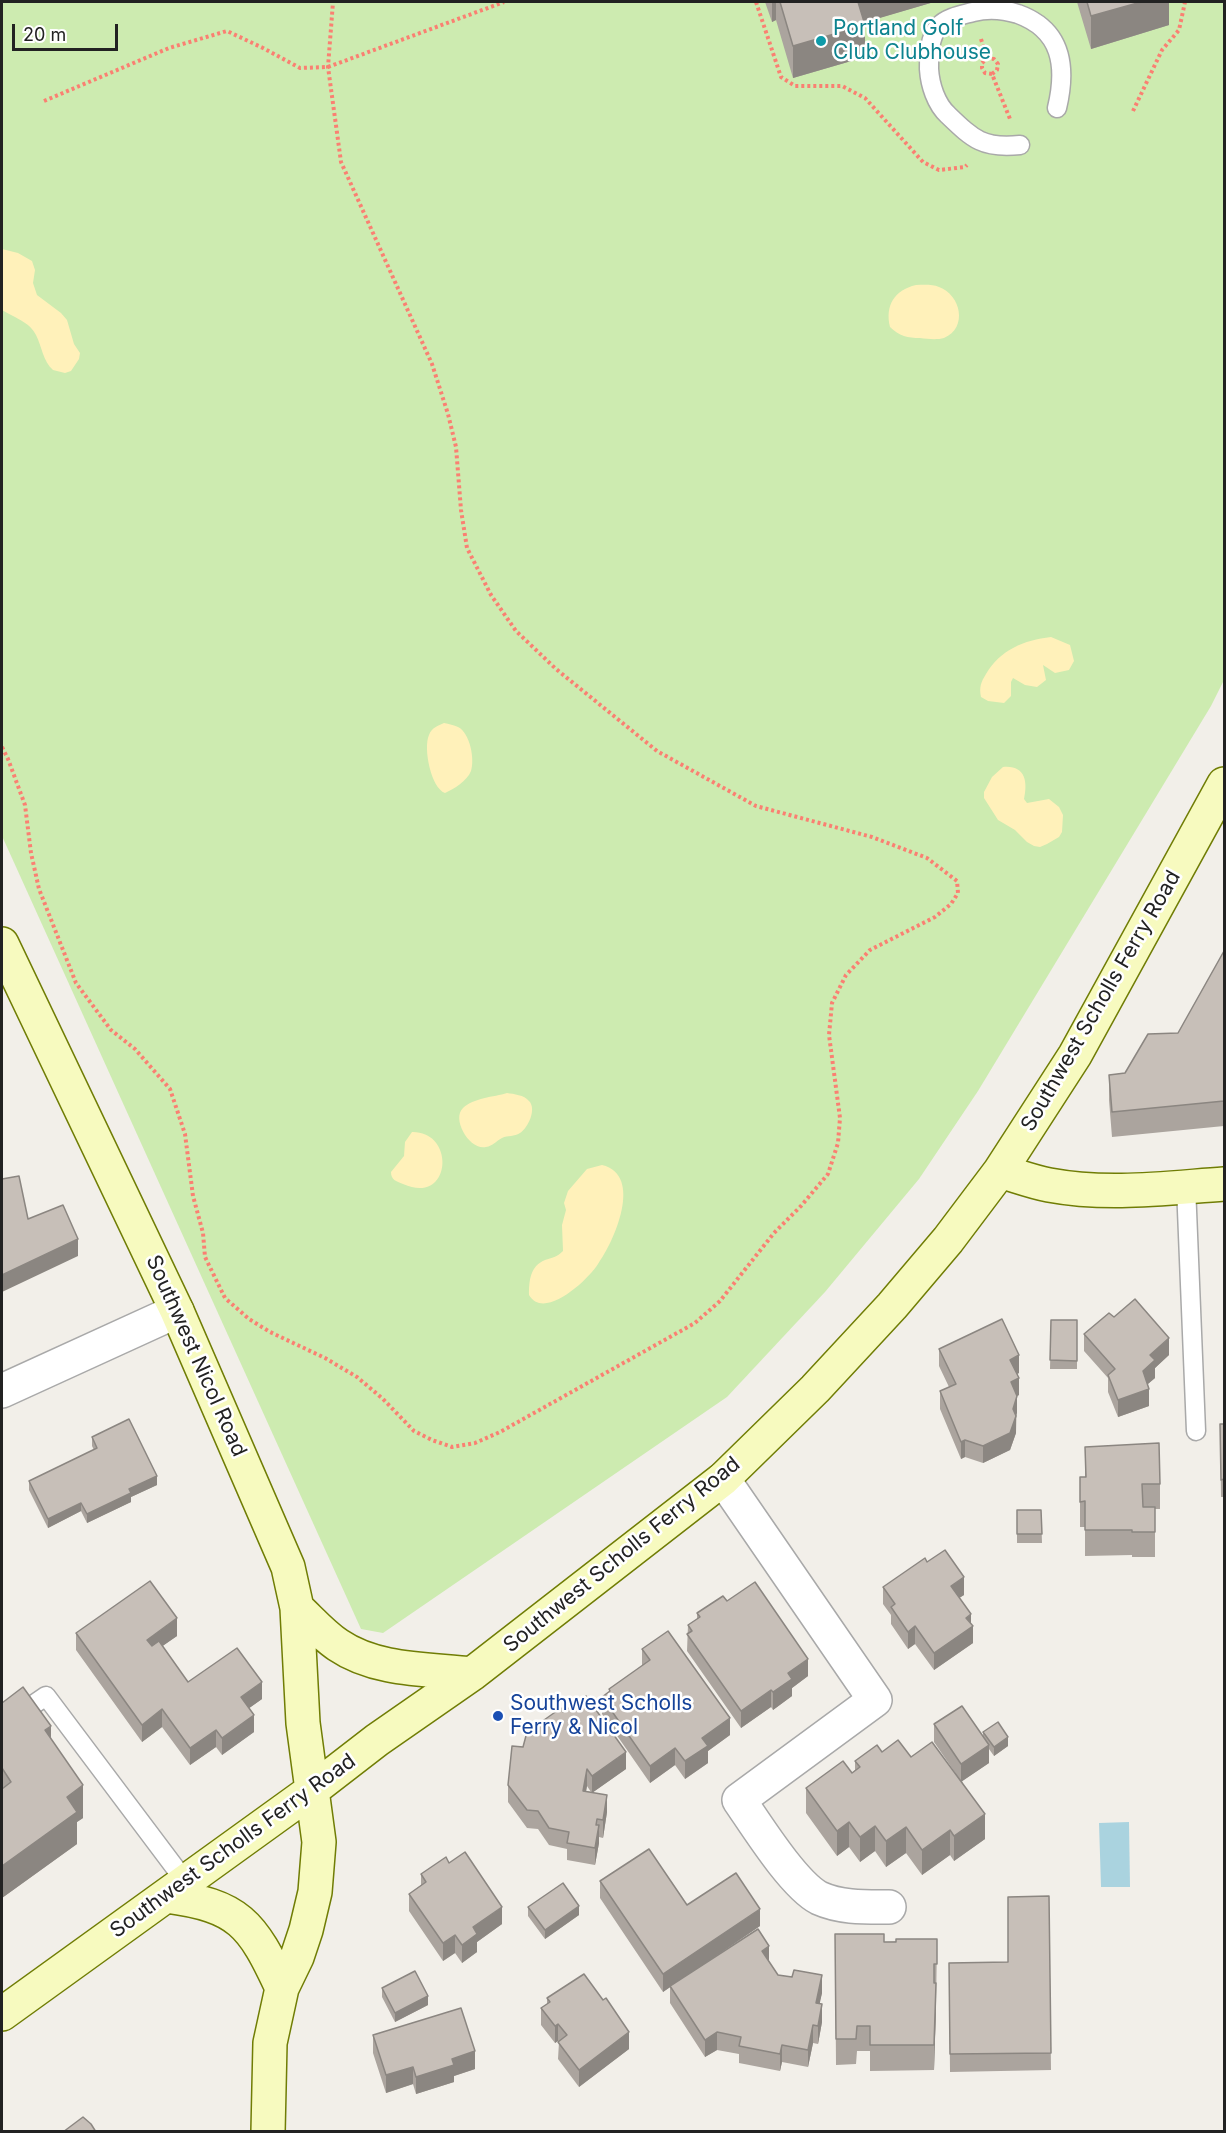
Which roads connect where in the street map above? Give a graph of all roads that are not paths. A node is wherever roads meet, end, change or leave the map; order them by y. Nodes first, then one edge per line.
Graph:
1 (1057, 108) dead end
2 (1020, 145) road end
3 (1224, 784) edge
4 (2, 944) edge
5 (1000, 1171) junction
6 (1224, 1184) edge
7 (1186, 1186) junction
8 (177, 1311) junction
9 (2, 1391) edge
10 (1196, 1431) dead end
11 (723, 1479) junction
12 (297, 1608) junction
13 (472, 1674) junction
14 (2, 1726) edge
15 (311, 1791) junction
16 (176, 1889) junction
17 (889, 1907) dead end
18 (282, 1988) junction
19 (2, 2014) edge
20 (268, 2132) edge

1 - 2 lane
3 - 5 main road, Southwest Scholls Ferry Road
4 - 8 main road, Southwest Nicol Road
5 - 7 main road
5 - 11 main road, Southwest Scholls Ferry Road
6 - 7 main road
7 - 10 lane
8 - 9 street
8 - 12 main road, Southwest Nicol Road
11 - 13 main road, Southwest Scholls Ferry Road
11 - 17 street
12 - 13 main road
12 - 15 main road, Southwest Nicol Road
13 - 15 main road, Southwest Scholls Ferry Road
14 - 16 lane
15 - 16 main road, Southwest Scholls Ferry Road
15 - 18 main road, Southwest Nicol Road
16 - 18 main road
16 - 19 main road, Southwest Scholls Ferry Road
18 - 20 main road, Southwest Nicol Road

